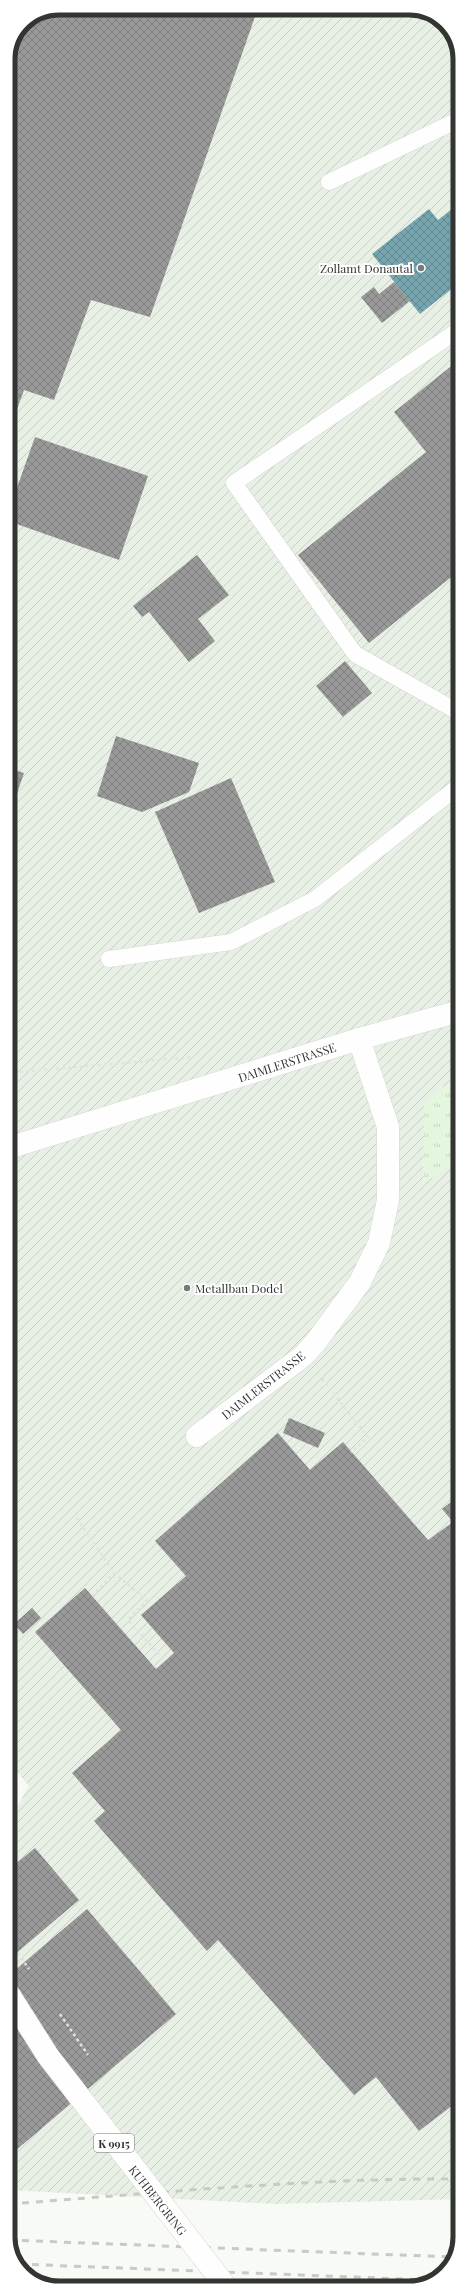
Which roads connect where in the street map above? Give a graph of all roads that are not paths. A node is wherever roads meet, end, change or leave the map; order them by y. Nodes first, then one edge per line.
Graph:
1 (453, 122) edge
2 (329, 182) dead end
3 (453, 334) edge
4 (453, 709) edge
5 (453, 791) edge
6 (109, 960) dead end
7 (453, 1013) edge
8 (359, 1039) junction
9 (15, 1146) edge
10 (197, 1436) dead end
11 (15, 2004) edge
12 (221, 2281) edge

1 - 2 lane
3 - 4 lane
5 - 6 lane
7 - 8 street, DAIMLERSTRASSE
8 - 9 street, DAIMLERSTRASSE
8 - 10 street, DAIMLERSTRASSE
11 - 12 street, KUHBERGRING / K 9915, bridge

